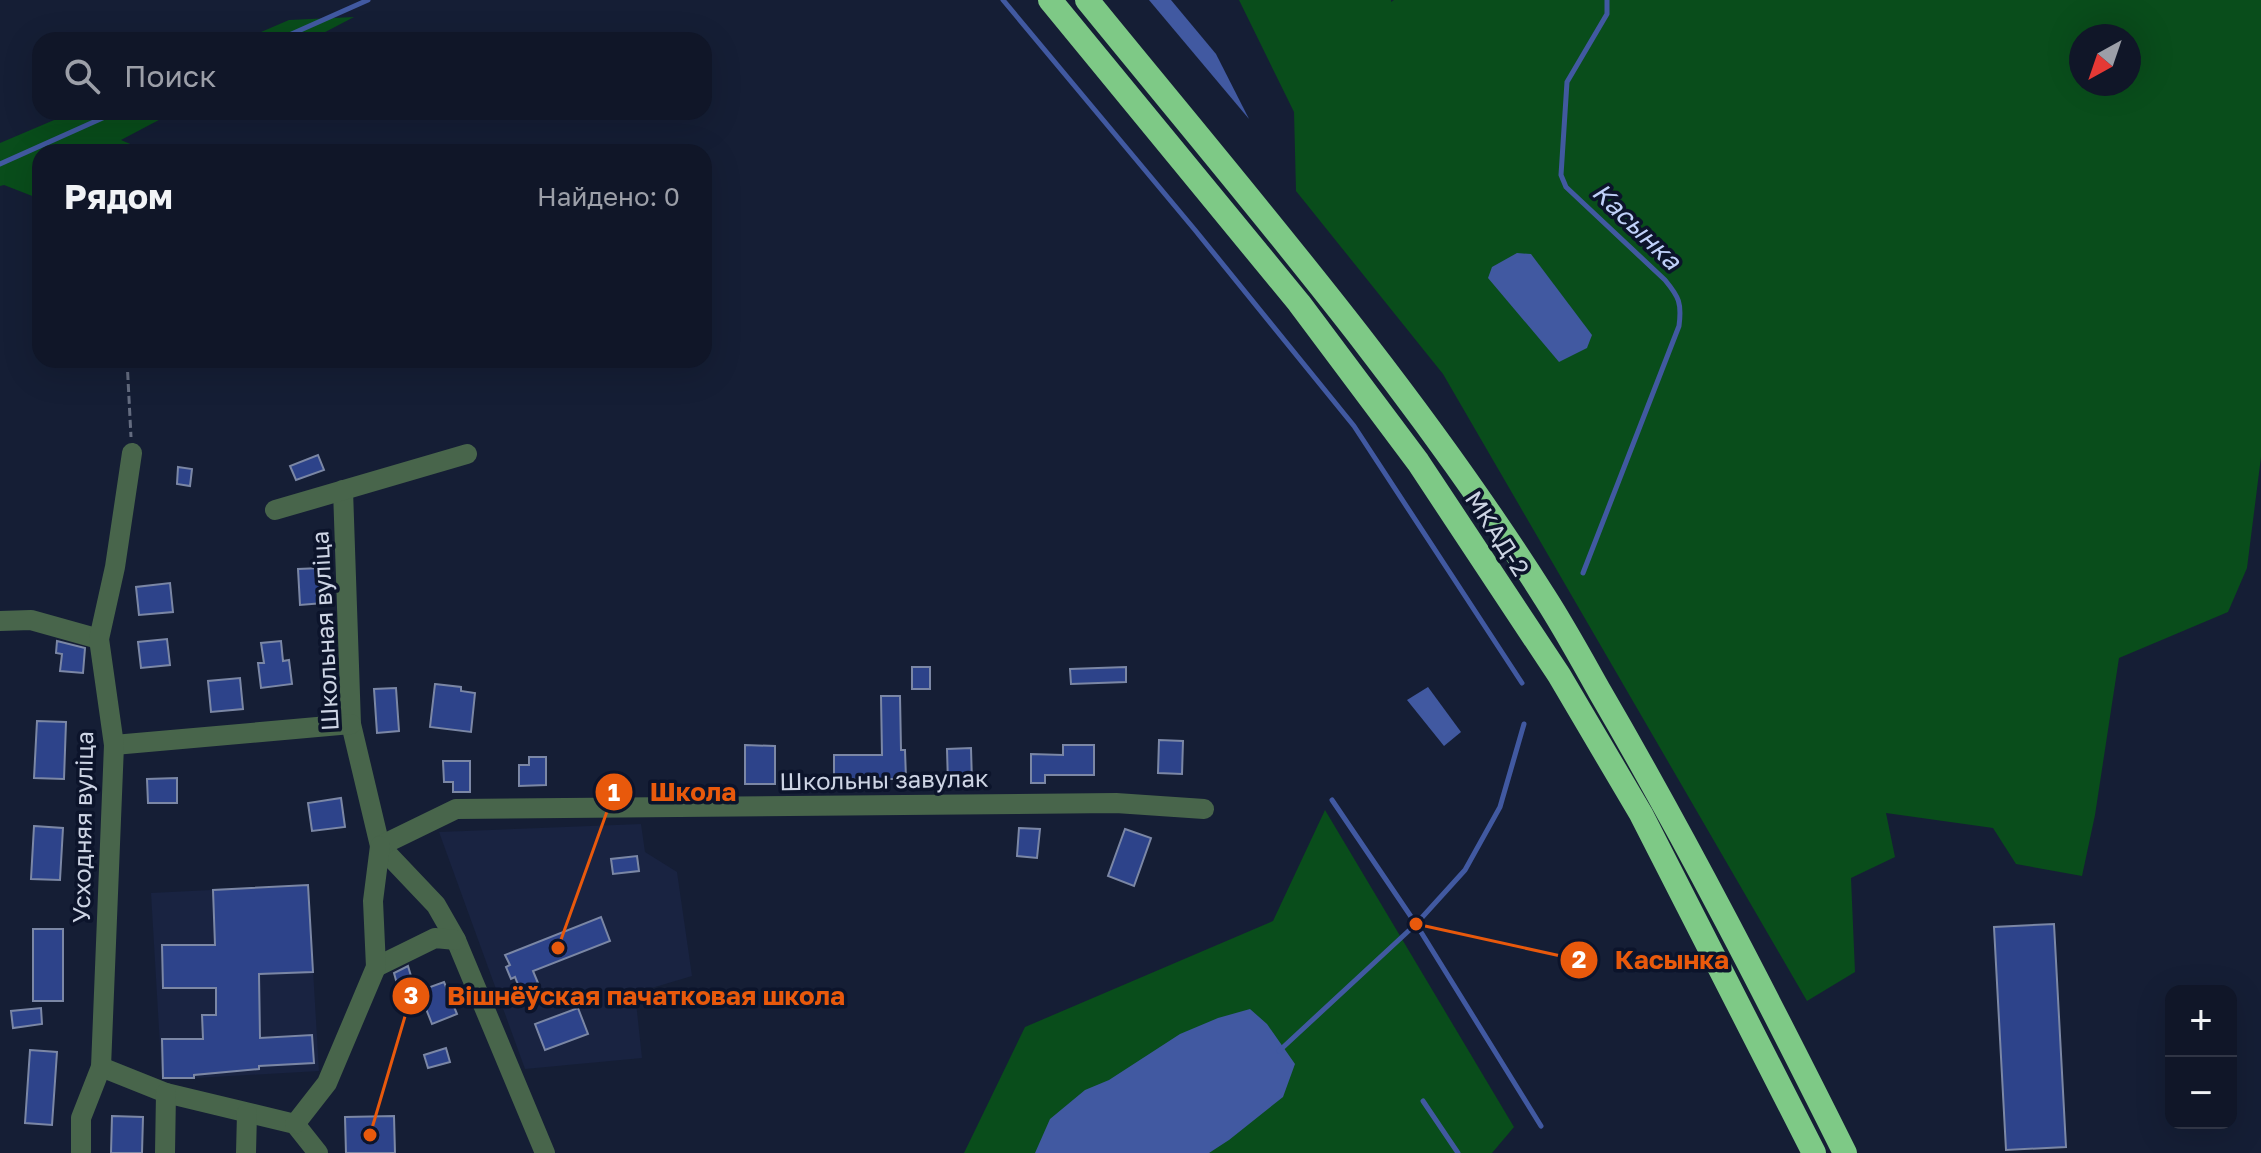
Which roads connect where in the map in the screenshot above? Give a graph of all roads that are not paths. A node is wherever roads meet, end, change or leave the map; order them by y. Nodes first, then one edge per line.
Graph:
1 (1050, 0) edge
2 (1087, 0) edge
3 (132, 453) road end
4 (467, 454) dead end
5 (343, 490) junction
6 (275, 510) dead end
7 (0, 621) edge
8 (99, 639) junction
9 (351, 724) junction
10 (114, 745) junction
11 (1204, 809) dead end
12 (380, 846) junction
13 (456, 940) junction
14 (376, 967) junction
15 (101, 1067) junction
16 (166, 1093) junction
17 (247, 1113) junction
18 (295, 1124) junction
19 (81, 1153) edge
20 (165, 1153) edge
21 (246, 1153) edge
22 (318, 1153) edge
23 (545, 1153) edge
24 (1814, 1153) edge
25 (1845, 1153) edge

1 - 24 highway, МКАД-2
2 - 25 highway
3 - 8 street, Усходняя вуліца
4 - 5 street
5 - 6 street
5 - 9 street, Школьная вуліца
7 - 8 street
8 - 10 street, Усходняя вуліца
9 - 10 street
9 - 12 street, Школьная вуліца
10 - 15 street, Усходняя вуліца
11 - 12 street, Школьны завулак
12 - 13 street
12 - 14 street
13 - 14 street
13 - 23 street
14 - 18 street
15 - 16 street
15 - 19 street, Усходняя вуліца
16 - 17 street
16 - 20 street
17 - 18 street
17 - 21 street
18 - 22 street

